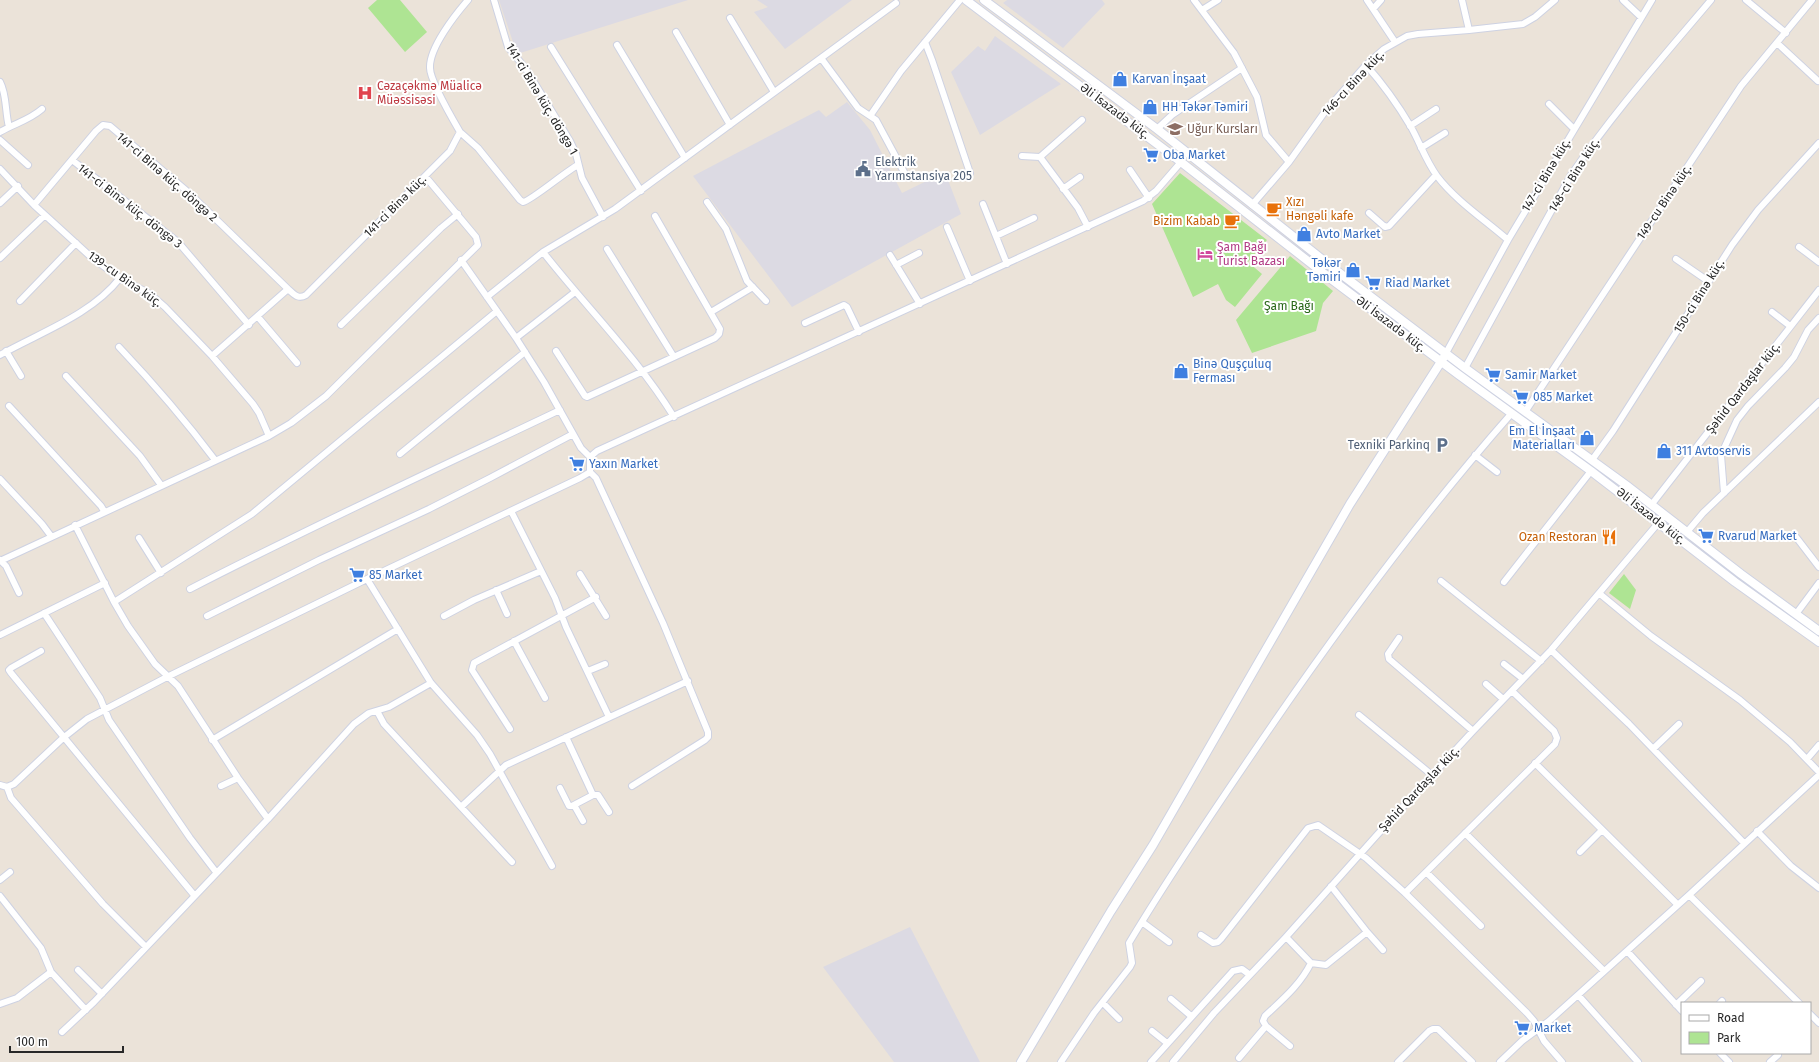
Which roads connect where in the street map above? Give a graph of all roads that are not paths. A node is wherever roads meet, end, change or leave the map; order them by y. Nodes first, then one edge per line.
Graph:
1 (468, 0) edge
2 (494, 0) edge
3 (960, 0) edge
4 (966, 0) edge
5 (984, 0) edge
6 (1194, 0) edge
7 (1218, 0) edge
8 (1367, 0) edge
9 (1381, 0) edge
10 (1462, 0) edge
11 (1555, 0) edge
12 (1623, 0) edge
13 (1652, 0) edge
14 (1710, 0) edge
15 (1746, 0) edge
16 (1812, 0) edge
17 (896, 3) dead end
18 (1373, 9) junction
19 (1202, 10) junction
20 (1641, 17) junction
21 (730, 18) dead end
22 (1469, 30) junction
23 (676, 32) dead end
24 (1786, 33) junction
25 (925, 42) junction
26 (1395, 42) junction
27 (1777, 43) junction
28 (617, 45) dead end
29 (551, 47) dead end
30 (820, 58) junction
31 (1366, 65) junction
32 (1242, 68) junction
33 (1818, 81) dead end
34 (0, 82) edge
35 (774, 92) junction
36 (1549, 104) dead end
37 (42, 109) dead end
38 (1436, 109) dead end
39 (870, 116) junction
40 (1082, 120) dead end
41 (730, 125) junction
42 (1410, 126) junction
43 (9, 127) junction
44 (1157, 129) junction
45 (1574, 129) junction
46 (0, 132) edge
47 (460, 132) junction
48 (1445, 132) dead end
49 (0, 140) edge
50 (1819, 143) edge
51 (1421, 148) junction
52 (1188, 154) junction
53 (1022, 156) dead end
54 (1040, 157) junction
55 (685, 158) junction
56 (72, 160) junction
57 (1181, 162) junction
58 (1289, 162) junction
59 (28, 165) dead end
60 (578, 165) junction
61 (0, 169) edge
62 (1130, 170) dead end
63 (904, 172) dead end
64 (970, 173) dead end
65 (1436, 175) junction
66 (425, 176) junction
67 (1080, 177) dead end
68 (18, 186) junction
69 (1063, 188) junction
70 (641, 190) junction
71 (1149, 198) junction
72 (707, 202) dead end
73 (0, 203) edge
74 (983, 204) dead end
75 (34, 205) junction
76 (1252, 205) junction
77 (458, 214) junction
78 (1369, 214) dead end
79 (45, 215) junction
80 (654, 216) dead end
81 (603, 217) junction
82 (1034, 218) dead end
83 (947, 227) dead end
84 (1088, 227) junction
85 (996, 236) junction
86 (1508, 240) junction
87 (76, 243) junction
88 (1799, 247) dead end
89 (607, 249) dead end
90 (544, 252) junction
91 (919, 253) dead end
92 (890, 255) dead end
93 (0, 258) edge
94 (1676, 259) dead end
95 (461, 260) junction
96 (1819, 262) edge
97 (1007, 264) junction
98 (896, 265) junction
99 (120, 278) junction
100 (970, 281) junction
101 (1708, 281) junction
102 (753, 287) junction
103 (288, 289) junction
104 (1819, 290) edge
105 (575, 292) junction
106 (487, 297) junction
107 (20, 301) dead end
108 (766, 301) dead end
109 (920, 304) junction
110 (497, 311) junction
111 (711, 312) junction
112 (1772, 312) dead end
113 (258, 317) junction
114 (1819, 318) edge
115 (805, 323) dead end
116 (249, 325) junction
117 (341, 325) dead end
118 (1790, 326) junction
119 (860, 332) junction
120 (516, 338) junction
121 (119, 347) dead end
122 (556, 350) dead end
123 (6, 351) junction
124 (525, 352) junction
125 (1446, 353) junction
126 (0, 355) edge
127 (212, 356) junction
128 (674, 356) junction
129 (1441, 362) junction
130 (297, 363) dead end
131 (1465, 368) junction
132 (642, 371) junction
133 (1459, 375) junction
134 (21, 376) dead end
135 (66, 376) dead end
136 (1819, 402) edge
137 (9, 406) dead end
138 (560, 410) junction
139 (1525, 412) junction
140 (1512, 414) junction
141 (674, 417) junction
142 (573, 434) junction
143 (269, 436) junction
144 (400, 454) dead end
145 (1475, 456) junction
146 (590, 457) junction
147 (215, 460) junction
148 (1592, 460) junction
149 (1591, 471) junction
150 (590, 472) junction
151 (1497, 472) dead end
152 (0, 479) edge
153 (161, 485) junction
154 (1724, 493) junction
155 (1652, 504) junction
156 (104, 511) junction
157 (511, 511) junction
158 (1646, 512) junction
159 (1665, 515) junction
160 (1659, 522) junction
161 (75, 525) junction
162 (1687, 532) junction
163 (51, 536) junction
164 (1796, 537) dead end
165 (139, 538) dead end
166 (0, 560) edge
167 (1819, 567) edge
168 (540, 571) junction
169 (161, 573) junction
170 (580, 574) dead end
171 (367, 579) junction
172 (1441, 581) dead end
173 (1504, 582) dead end
174 (105, 583) junction
175 (1819, 583) edge
176 (190, 589) dead end
177 (496, 590) junction
178 (19, 593) dead end
179 (1600, 594) junction
180 (596, 597) junction
181 (114, 602) junction
182 (44, 613) junction
183 (507, 614) dead end
184 (561, 614) junction
185 (1796, 614) junction
186 (207, 616) dead end
187 (444, 616) dead end
188 (606, 616) dead end
189 (398, 629) junction
190 (1819, 631) edge
191 (0, 635) edge
192 (1399, 638) dead end
193 (514, 640) junction
194 (1819, 642) edge
195 (1551, 650) junction
196 (41, 651) dead end
197 (1541, 661) junction
198 (605, 664) dead end
199 (1504, 664) dead end
200 (588, 671) junction
201 (167, 677) junction
202 (1522, 679) junction
203 (688, 681) junction
204 (431, 683) junction
205 (1486, 684) dead end
206 (1512, 691) junction
207 (545, 698) dead end
208 (1504, 699) junction
209 (105, 709) junction
210 (377, 711) junction
211 (1359, 714) dead end
212 (609, 717) junction
213 (1679, 724) dead end
214 (510, 729) dead end
215 (1473, 731) junction
216 (566, 737) junction
217 (63, 738) junction
218 (212, 740) junction
219 (1819, 745) edge
220 (1654, 748) junction
221 (1807, 759) junction
222 (1535, 763) junction
223 (500, 770) junction
224 (1819, 774) edge
225 (1432, 775) junction
226 (238, 778) junction
227 (0, 785) edge
228 (221, 786) dead end
229 (632, 786) dead end
230 (7, 787) junction
231 (560, 788) dead end
232 (593, 795) junction
233 (574, 805) junction
234 (461, 807) junction
235 (609, 812) dead end
236 (268, 819) junction
237 (583, 821) dead end
238 (1602, 830) junction
239 (1757, 831) junction
240 (1465, 833) junction
241 (1744, 843) junction
242 (1580, 852) dead end
243 (1360, 854) junction
244 (512, 862) dead end
245 (552, 866) dead end
246 (10, 872) dead end
247 (216, 872) junction
248 (1426, 872) junction
249 (0, 880) edge
250 (1331, 886) junction
251 (1819, 887) edge
252 (1405, 894) junction
253 (194, 895) junction
254 (1690, 895) junction
255 (0, 896) edge
256 (1678, 905) junction
257 (1142, 922) junction
258 (1482, 926) dead end
259 (1366, 932) junction
260 (1201, 935) dead end
261 (1286, 937) junction
262 (1169, 942) dead end
263 (146, 946) junction
264 (1383, 950) dead end
265 (1627, 951) junction
266 (1311, 963) junction
267 (78, 970) dead end
268 (1604, 971) junction
269 (51, 972) junction
270 (1250, 975) junction
271 (1700, 981) dead end
272 (102, 994) junction
273 (1578, 995) junction
274 (1171, 999) dead end
275 (1798, 1002) edge
276 (1103, 1003) junction
277 (0, 1004) edge
278 (1676, 1004) junction
279 (86, 1010) junction
280 (1681, 1010) edge
281 (1811, 1015) edge
282 (1191, 1016) junction
283 (1119, 1020) dead end
284 (1819, 1023) edge
285 (1266, 1026) junction
286 (1539, 1030) junction
287 (1152, 1031) dead end
288 (62, 1032) dead end
289 (1167, 1043) junction
290 (1290, 1046) dead end
291 (1723, 1054) edge
292 (1778, 1055) dead end
293 (1239, 1058) dead end
294 (1021, 1062) edge
295 (1061, 1062) edge
296 (1151, 1062) edge
297 (1173, 1062) edge
298 (1398, 1062) edge
299 (1472, 1062) edge
300 (1500, 1062) edge
301 (1562, 1062) edge
302 (1638, 1062) edge
303 (1729, 1062) edge
304 (1770, 1062) edge

1 - 47 street
2 - 60 street, 141-ci Binə küç. döngə 1
3 - 25 street
4 - 57 main road, Əli İsazadə küç.
5 - 44 main road, Əli İsazadə küç.
6 - 19 street
7 - 19 street
8 - 18 street
9 - 18 street
10 - 22 street
11 - 22 street, 146-cı Binə küç.
12 - 20 street
13 - 20 street, 147-ci Binə küç.
14 - 131 street, 148-ci Binə küç.
15 - 24 street
16 - 24 street, 149-cu Binə küç.
17 - 30 street
18 - 26 street
19 - 32 street
20 - 45 street, 147-ci Binə küç.
21 - 35 street
22 - 26 street, 146-cı Binə küç.
23 - 41 street
24 - 27 street, 149-cu Binə küç.
25 - 39 street
25 - 64 street
26 - 31 street, 146-cı Binə küç.
27 - 33 street
27 - 139 street, 149-cu Binə küç.
28 - 55 street
29 - 70 street
30 - 35 street
30 - 39 street
31 - 42 street
31 - 58 street, 146-cı Binə küç.
32 - 44 street
32 - 58 street
34 - 43 street
35 - 41 street
36 - 45 street
37 - 43 street
38 - 42 street
39 - 63 street
40 - 54 street
41 - 55 street
42 - 51 street
43 - 46 street
44 - 52 main road, Əli İsazadə küç.
45 - 86 street, 147-ci Binə küç.
47 - 60 street
47 - 66 street, 141-ci Binə küç.
48 - 51 street
49 - 59 street
50 - 101 street, 150-ci Binə küç.
51 - 65 street
52 - 57 main road
52 - 76 main road, Əli İsazadə küç.
53 - 54 street
54 - 69 street
55 - 70 street
56 - 75 street, 141-ci Binə küç. döngə 2
56 - 103 street, 141-ci Binə küç. döngə 2
56 - 116 street, 141-ci Binə küç. döngə 3
57 - 71 street
57 - 129 main road, Əli İsazadə küç.
58 - 76 street, 146-cı Binə küç.
60 - 81 street, 141-ci Binə küç. döngə 1
61 - 68 street, 139-cu Binə küç.
62 - 71 street
65 - 78 street
65 - 86 street
66 - 77 street
66 - 103 street, 141-ci Binə küç.
67 - 69 street
68 - 73 street
68 - 75 street, 139-cu Binə küç.
69 - 84 street
70 - 81 street
71 - 84 street
72 - 102 street
74 - 85 street
75 - 79 street, 139-cu Binə küç.
76 - 125 main road, Əli İsazadə küç.
77 - 95 street
77 - 117 street
79 - 87 street, 139-cu Binə küç.
79 - 93 street
80 - 111 street
81 - 90 street
82 - 85 street
83 - 100 street
84 - 97 street
85 - 97 street
86 - 125 street, 147-ci Binə küç.
87 - 99 street, 139-cu Binə küç.
87 - 107 street
88 - 96 street
89 - 128 street
90 - 105 street
90 - 106 street
91 - 98 street
92 - 98 street
94 - 101 street
95 - 106 street
95 - 143 street
97 - 100 street
98 - 109 street
99 - 123 street
99 - 127 street, 139-cu Binə küç.
100 - 109 street
101 - 148 street, 150-ci Binə küç.
102 - 108 street
102 - 111 street
103 - 113 street
104 - 118 street, Şəhid Qardaşlar küç.
105 - 120 street
105 - 132 street
106 - 110 street
109 - 119 street
110 - 120 street
110 - 169 street
111 - 128 street
112 - 118 street
113 - 116 street
113 - 130 street
114 - 154 street
115 - 119 street
116 - 127 street
118 - 155 street, Şəhid Qardaşlar küç.
119 - 141 street
120 - 124 street
121 - 147 street
122 - 132 street
123 - 126 street
123 - 134 street
124 - 138 street
124 - 144 street
125 - 129 main road
125 - 131 main road, Əli İsazadə küç.
127 - 143 street, 139-cu Binə küç.
128 - 132 street
129 - 133 main road, Əli İsazadə küç.
129 - 294 main road
131 - 133 main road
131 - 139 main road, Əli İsazadə küç.
132 - 141 street
133 - 140 main road, Əli İsazadə küç.
135 - 153 street
136 - 154 street
137 - 156 street
138 - 142 street
138 - 176 street
139 - 148 main road, Əli İsazadə küç.
140 - 145 street
140 - 149 main road, Əli İsazadə küç.
141 - 146 street
142 - 146 street
142 - 186 street
143 - 147 street
145 - 151 street
145 - 257 street
146 - 150 street
147 - 153 street
148 - 155 main road, Əli İsazadə küç.
149 - 158 main road, Əli İsazadə küç.
149 - 173 street
150 - 157 street
150 - 203 street
152 - 163 street
153 - 156 street
154 - 162 street
155 - 158 main road
155 - 159 main road, Əli İsazadə küç.
156 - 161 street
157 - 168 street
157 - 171 street
158 - 160 main road, Əli İsazadə küç.
159 - 160 street, Şəhid Qardaşlar küç.
159 - 162 main road, Əli İsazadə küç.
160 - 179 street, Şəhid Qardaşlar küç.
160 - 194 main road, Əli İsazadə küç.
161 - 163 street
161 - 174 street
162 - 185 main road, Əli İsazadə küç.
163 - 166 street
164 - 167 street
165 - 169 street
166 - 178 street
168 - 177 street
168 - 184 street
169 - 181 street
170 - 180 street
171 - 189 street
171 - 201 street
172 - 197 street
174 - 181 street
174 - 182 street
175 - 185 street
177 - 183 street
177 - 187 street
179 - 195 street, Şəhid Qardaşlar küç.
179 - 221 street
180 - 184 street
180 - 188 street
181 - 201 street
182 - 191 street
182 - 209 street
184 - 193 street
184 - 200 street
185 - 190 main road, Əli İsazadə küç.
189 - 204 street
189 - 218 street
192 - 215 street
193 - 207 street
193 - 214 street
195 - 197 street, Şəhid Qardaşlar küç.
195 - 220 street
196 - 217 street
197 - 202 street, Şəhid Qardaşlar küç.
198 - 200 street
199 - 202 street
200 - 212 street
201 - 209 street
201 - 218 street
202 - 206 street, Şəhid Qardaşlar küç.
203 - 212 street
203 - 229 street
204 - 210 street
204 - 223 street
205 - 208 street
206 - 208 street, Şəhid Qardaşlar küç.
206 - 222 street
208 - 215 street, Şəhid Qardaşlar küç.
209 - 217 street
209 - 247 street
210 - 234 street
210 - 236 street
211 - 225 street
212 - 216 street
213 - 220 street
215 - 225 street, Şəhid Qardaşlar küç.
216 - 223 street
216 - 232 street
217 - 230 street
217 - 253 street
218 - 226 street
219 - 221 street
220 - 241 street
221 - 224 street
222 - 238 street
222 - 240 street
223 - 234 street
223 - 245 street
224 - 239 street
225 - 243 street, Şəhid Qardaşlar küç.
226 - 228 street
226 - 236 street
227 - 230 street
230 - 263 street
231 - 233 street
232 - 233 street
232 - 235 street
233 - 237 street
234 - 244 street
236 - 247 street
238 - 242 street
238 - 256 street
239 - 241 street
239 - 251 street
240 - 248 street
240 - 268 street
241 - 254 street
243 - 250 street, Şəhid Qardaşlar küç.
243 - 252 street
243 - 260 street
246 - 249 street
247 - 253 street
248 - 252 street
248 - 258 street
250 - 259 street
250 - 261 street, Şəhid Qardaşlar küç.
252 - 286 street
253 - 263 street
254 - 256 street
254 - 275 street
255 - 269 street
256 - 265 street
257 - 262 street
257 - 276 street
259 - 264 street
259 - 266 street
261 - 266 street
261 - 270 street, Şəhid Qardaşlar küç.
263 - 272 street
265 - 268 street
265 - 278 street
266 - 285 street
267 - 272 street
268 - 273 street
269 - 277 street
269 - 279 street
270 - 282 street
270 - 297 street, Şəhid Qardaşlar küç.
271 - 278 street
272 - 279 street
273 - 286 street
273 - 302 street
274 - 282 street
276 - 283 street
276 - 295 street
278 - 280 street
279 - 288 street
281 - 284 street
282 - 289 street
285 - 290 street
285 - 293 street
286 - 300 street
286 - 301 street
287 - 289 street
289 - 296 street
291 - 303 street
292 - 304 street
298 - 299 street

